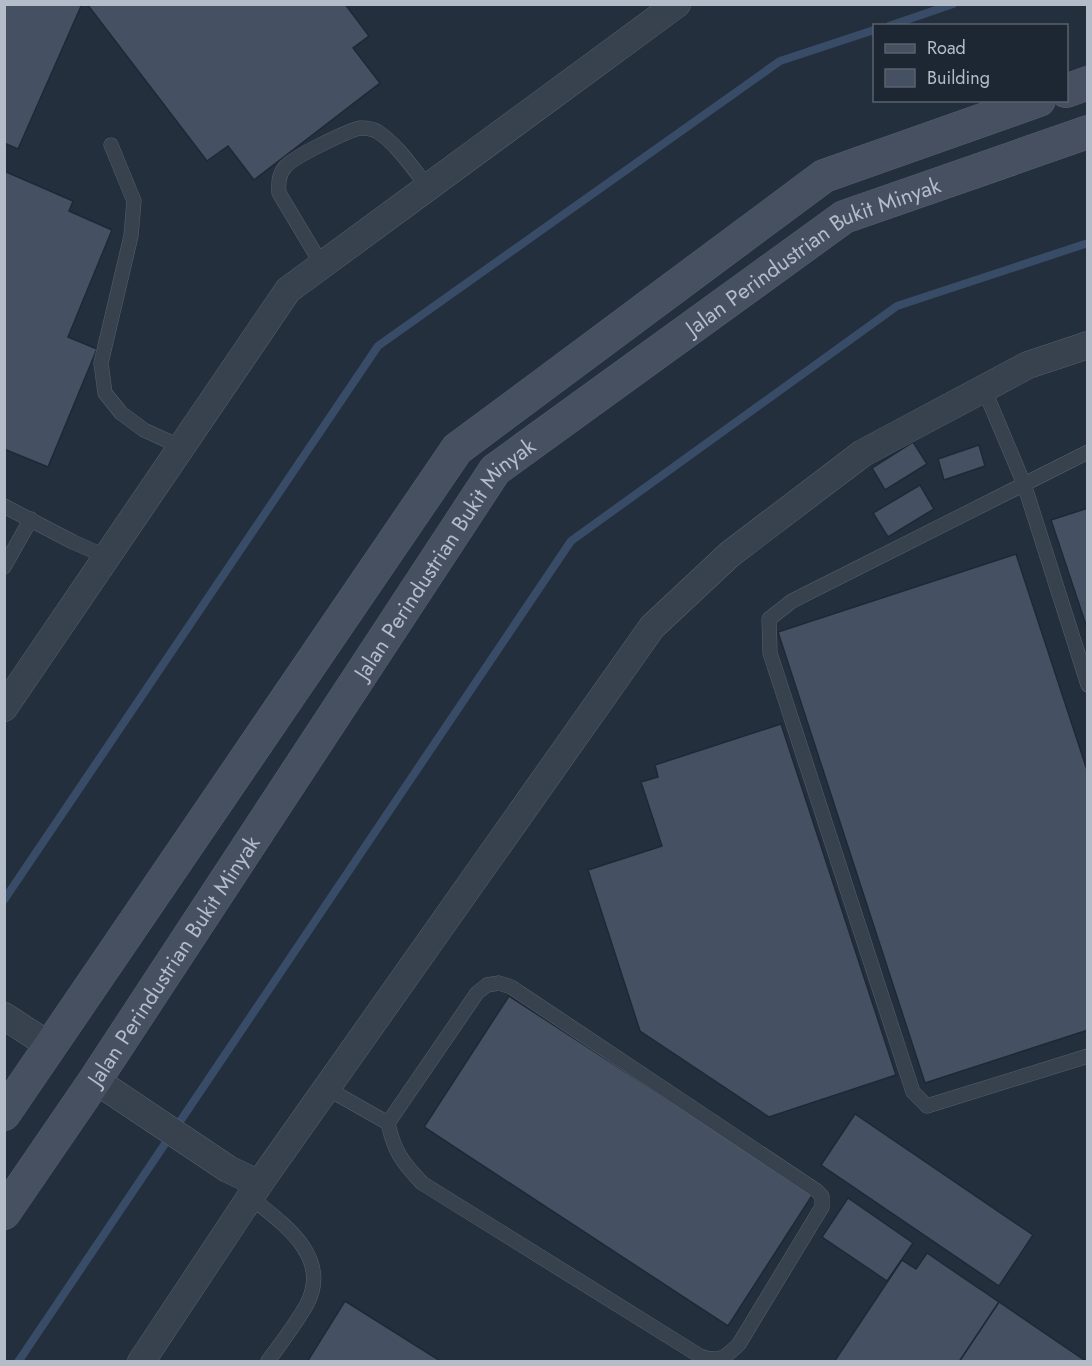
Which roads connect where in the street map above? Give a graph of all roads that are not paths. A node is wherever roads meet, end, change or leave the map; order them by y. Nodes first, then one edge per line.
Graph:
1 (677, 4) edge
2 (1088, 83) edge
3 (1068, 90) edge
4 (1033, 102) edge
5 (1088, 132) edge
6 (111, 145) dead end
7 (428, 188) junction
8 (322, 265) junction
9 (1088, 345) edge
10 (984, 389) junction
11 (181, 447) junction
12 (1088, 452) edge
13 (1024, 484) junction
14 (4, 506) edge
15 (32, 519) junction
16 (107, 557) junction
17 (4, 567) edge
18 (1088, 685) edge
19 (4, 708) edge
20 (4, 1016) edge
21 (39, 1039) junction
22 (1088, 1056) edge
23 (107, 1088) junction
24 (326, 1088) junction
25 (4, 1114) edge
26 (388, 1123) junction
27 (254, 1191) junction
28 (4, 1213) edge
29 (268, 1361) edge
30 (141, 1362) edge

1 - 7 street
2 - 3 main road
4 - 21 main road, Jalan Perindustrian Bukit Minyak
5 - 23 main road, Jalan Perindustrian Bukit Minyak
6 - 11 lane
7 - 8 street
7 - 8 lane
8 - 11 street
9 - 10 street
10 - 13 lane
10 - 24 street
11 - 16 street
12 - 13 lane
13 - 18 lane
13 - 22 lane
14 - 15 lane
15 - 16 lane
15 - 17 lane
16 - 19 street
20 - 21 street
21 - 25 main road, Jalan Perindustrian Bukit Minyak
23 - 27 street
23 - 28 main road, Jalan Perindustrian Bukit Minyak
24 - 26 lane
24 - 27 street
26 - 26 lane
27 - 29 lane
27 - 30 street

